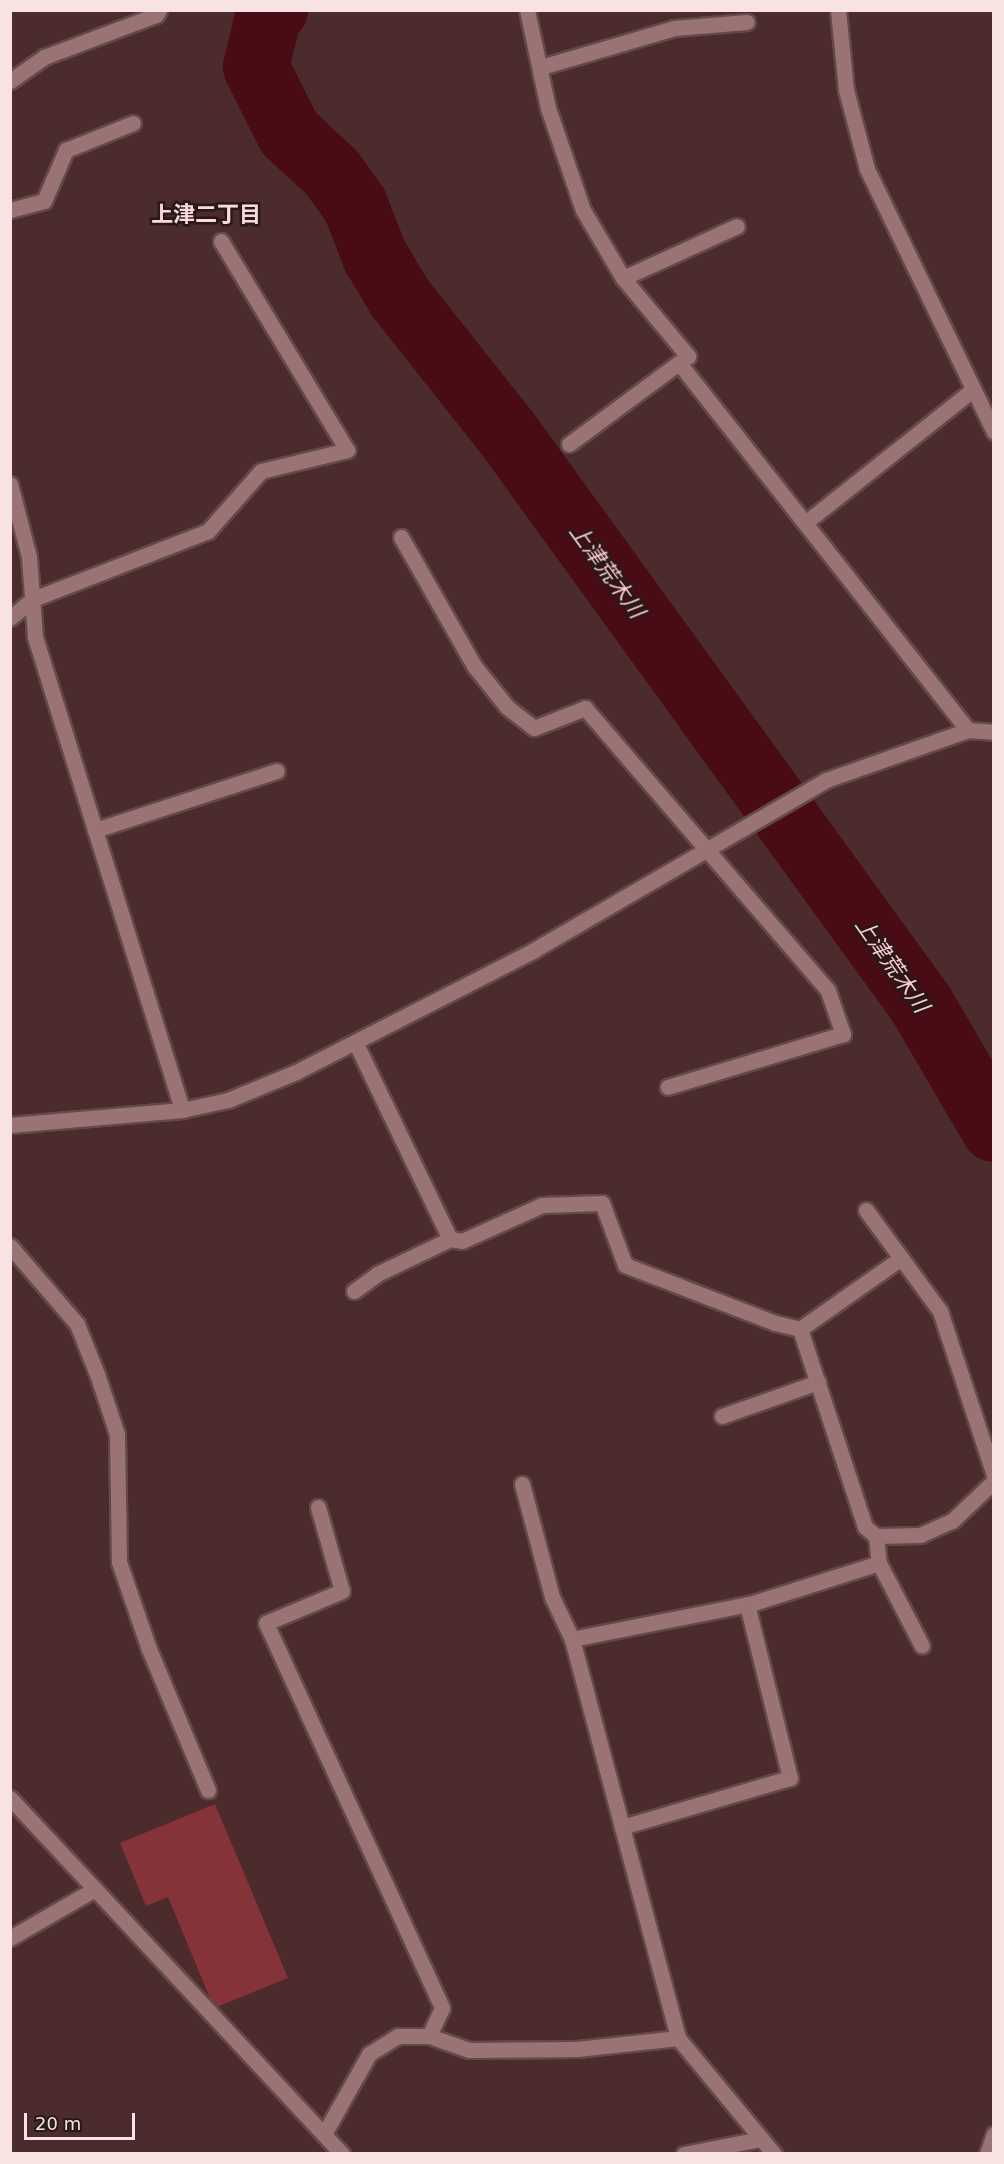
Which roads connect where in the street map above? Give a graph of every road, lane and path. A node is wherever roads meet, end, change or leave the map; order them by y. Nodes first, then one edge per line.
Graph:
1 (159, 10) edge
2 (527, 10) edge
3 (838, 10) edge
4 (747, 22) dead end
5 (541, 67) junction
6 (10, 81) edge
7 (133, 123) dead end
8 (10, 210) edge
9 (737, 226) dead end
10 (221, 241) dead end
11 (623, 278) junction
12 (680, 363) junction
13 (972, 391) junction
14 (993, 432) edge
15 (569, 444) dead end
16 (10, 484) edge
17 (805, 523) junction
18 (401, 537) dead end
19 (33, 598) junction
20 (10, 618) edge
21 (968, 730) junction
22 (993, 732) edge
23 (277, 771) dead end
24 (95, 830) junction
25 (706, 852) junction
26 (355, 1042) junction
27 (668, 1087) dead end
28 (182, 1110) junction
29 (10, 1125) edge
30 (866, 1210) dead end
31 (450, 1239) junction
32 (10, 1246) edge
33 (901, 1258) junction
34 (354, 1291) dead end
35 (800, 1329) junction
36 (818, 1382) junction
37 (722, 1416) dead end
38 (993, 1475) edge
39 (993, 1481) edge
40 (522, 1484) dead end
41 (318, 1507) dead end
42 (876, 1536) junction
43 (879, 1563) junction
44 (747, 1604) junction
45 (572, 1639) junction
46 (922, 1646) dead end
47 (208, 1790) dead end
48 (10, 1798) edge
49 (622, 1827) junction
50 (94, 1889) junction
51 (10, 1938) edge
52 (429, 2036) junction
53 (678, 2038) junction
54 (324, 2134) junction
55 (993, 2135) edge
56 (760, 2139) junction
57 (334, 2151) edge
58 (684, 2154) edge
59 (774, 2154) edge
60 (987, 2154) edge

1 - 6 street
2 - 5 street
3 - 13 street
4 - 5 street
5 - 11 street
7 - 8 street
9 - 11 street
10 - 19 street
11 - 12 street
12 - 15 street
12 - 17 street
13 - 14 street
13 - 17 street
16 - 19 street
17 - 21 street
18 - 25 street
19 - 20 street
19 - 24 street
21 - 22 street
21 - 25 street
23 - 24 street
24 - 28 street
25 - 26 street
25 - 27 street
26 - 28 street
26 - 31 street
28 - 29 street
30 - 33 street
31 - 34 street
31 - 35 street
32 - 47 street
33 - 35 street
33 - 38 street
35 - 36 street
36 - 37 street
36 - 42 street
39 - 42 street
40 - 45 street
41 - 52 street
42 - 43 street
43 - 44 street
43 - 46 street
44 - 45 street
44 - 49 street
45 - 49 street
48 - 50 street
49 - 53 street
50 - 51 street
50 - 54 street
52 - 53 street
52 - 54 street
53 - 56 street
54 - 57 street
55 - 60 street
56 - 58 street
56 - 59 street

